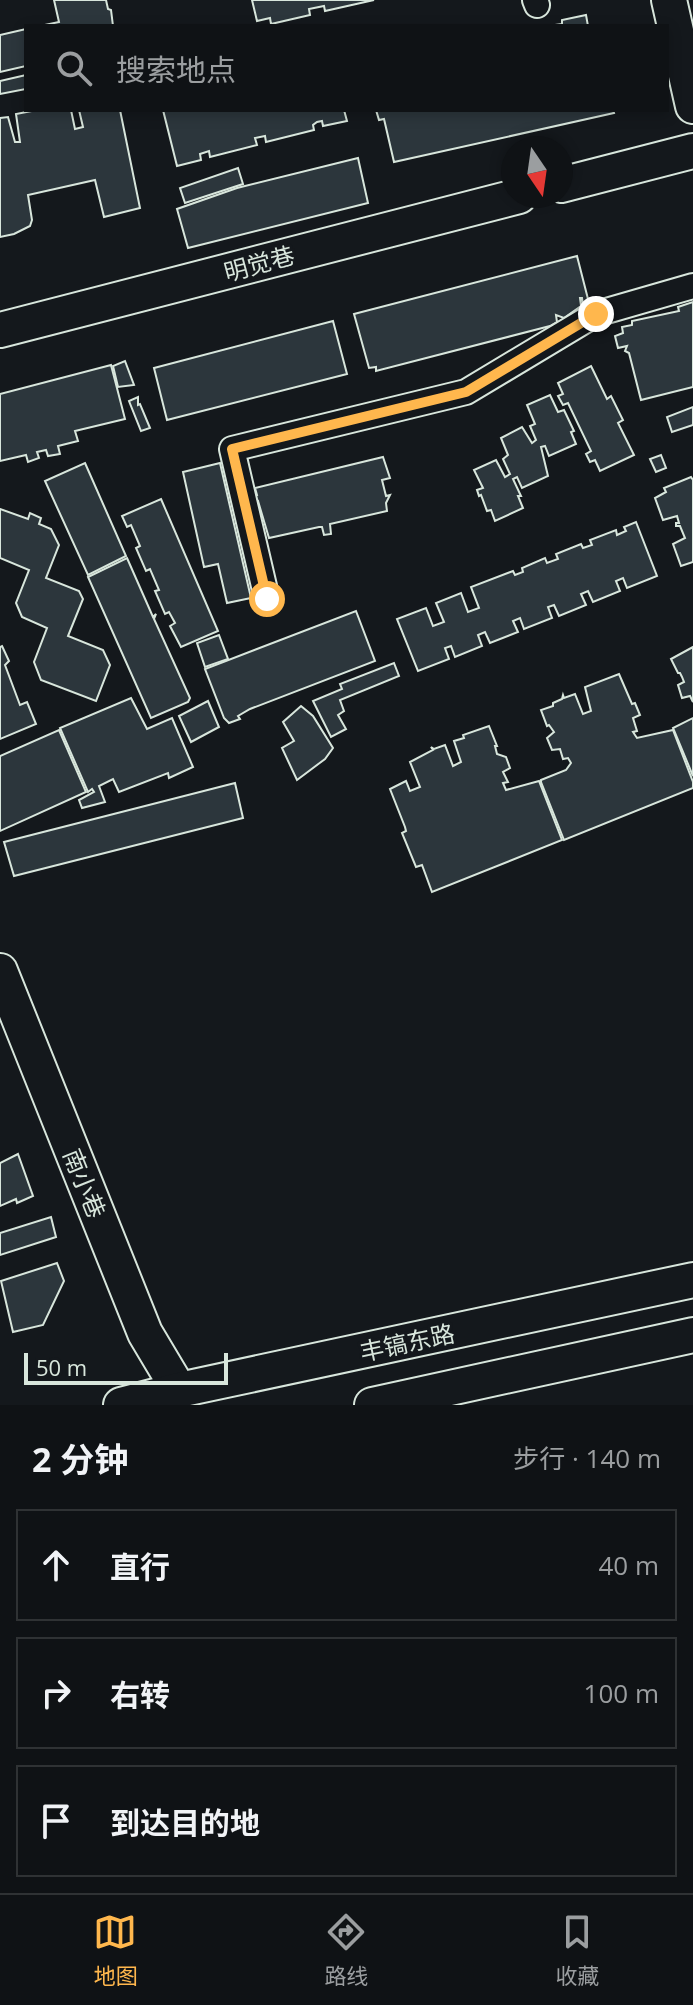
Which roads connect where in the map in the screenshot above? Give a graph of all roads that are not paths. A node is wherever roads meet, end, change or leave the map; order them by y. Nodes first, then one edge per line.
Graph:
1 (669, 0) edge
2 (693, 106) edge
3 (693, 151) edge
4 (573, 182) edge
5 (501, 201) edge
6 (693, 286) edge
7 (0, 330) edge
8 (267, 599) dead end
9 (0, 971) edge
10 (693, 1280) edge
11 (693, 1335) edge
12 (179, 1390) junction
13 (121, 1405) edge
14 (372, 1405) edge

1 - 2 street
3 - 4 street
5 - 7 street, 明觉巷
6 - 8 street
9 - 12 street, 南小巷
10 - 12 street, 丰镐东路
11 - 14 street
12 - 13 street, 丰镐东路

